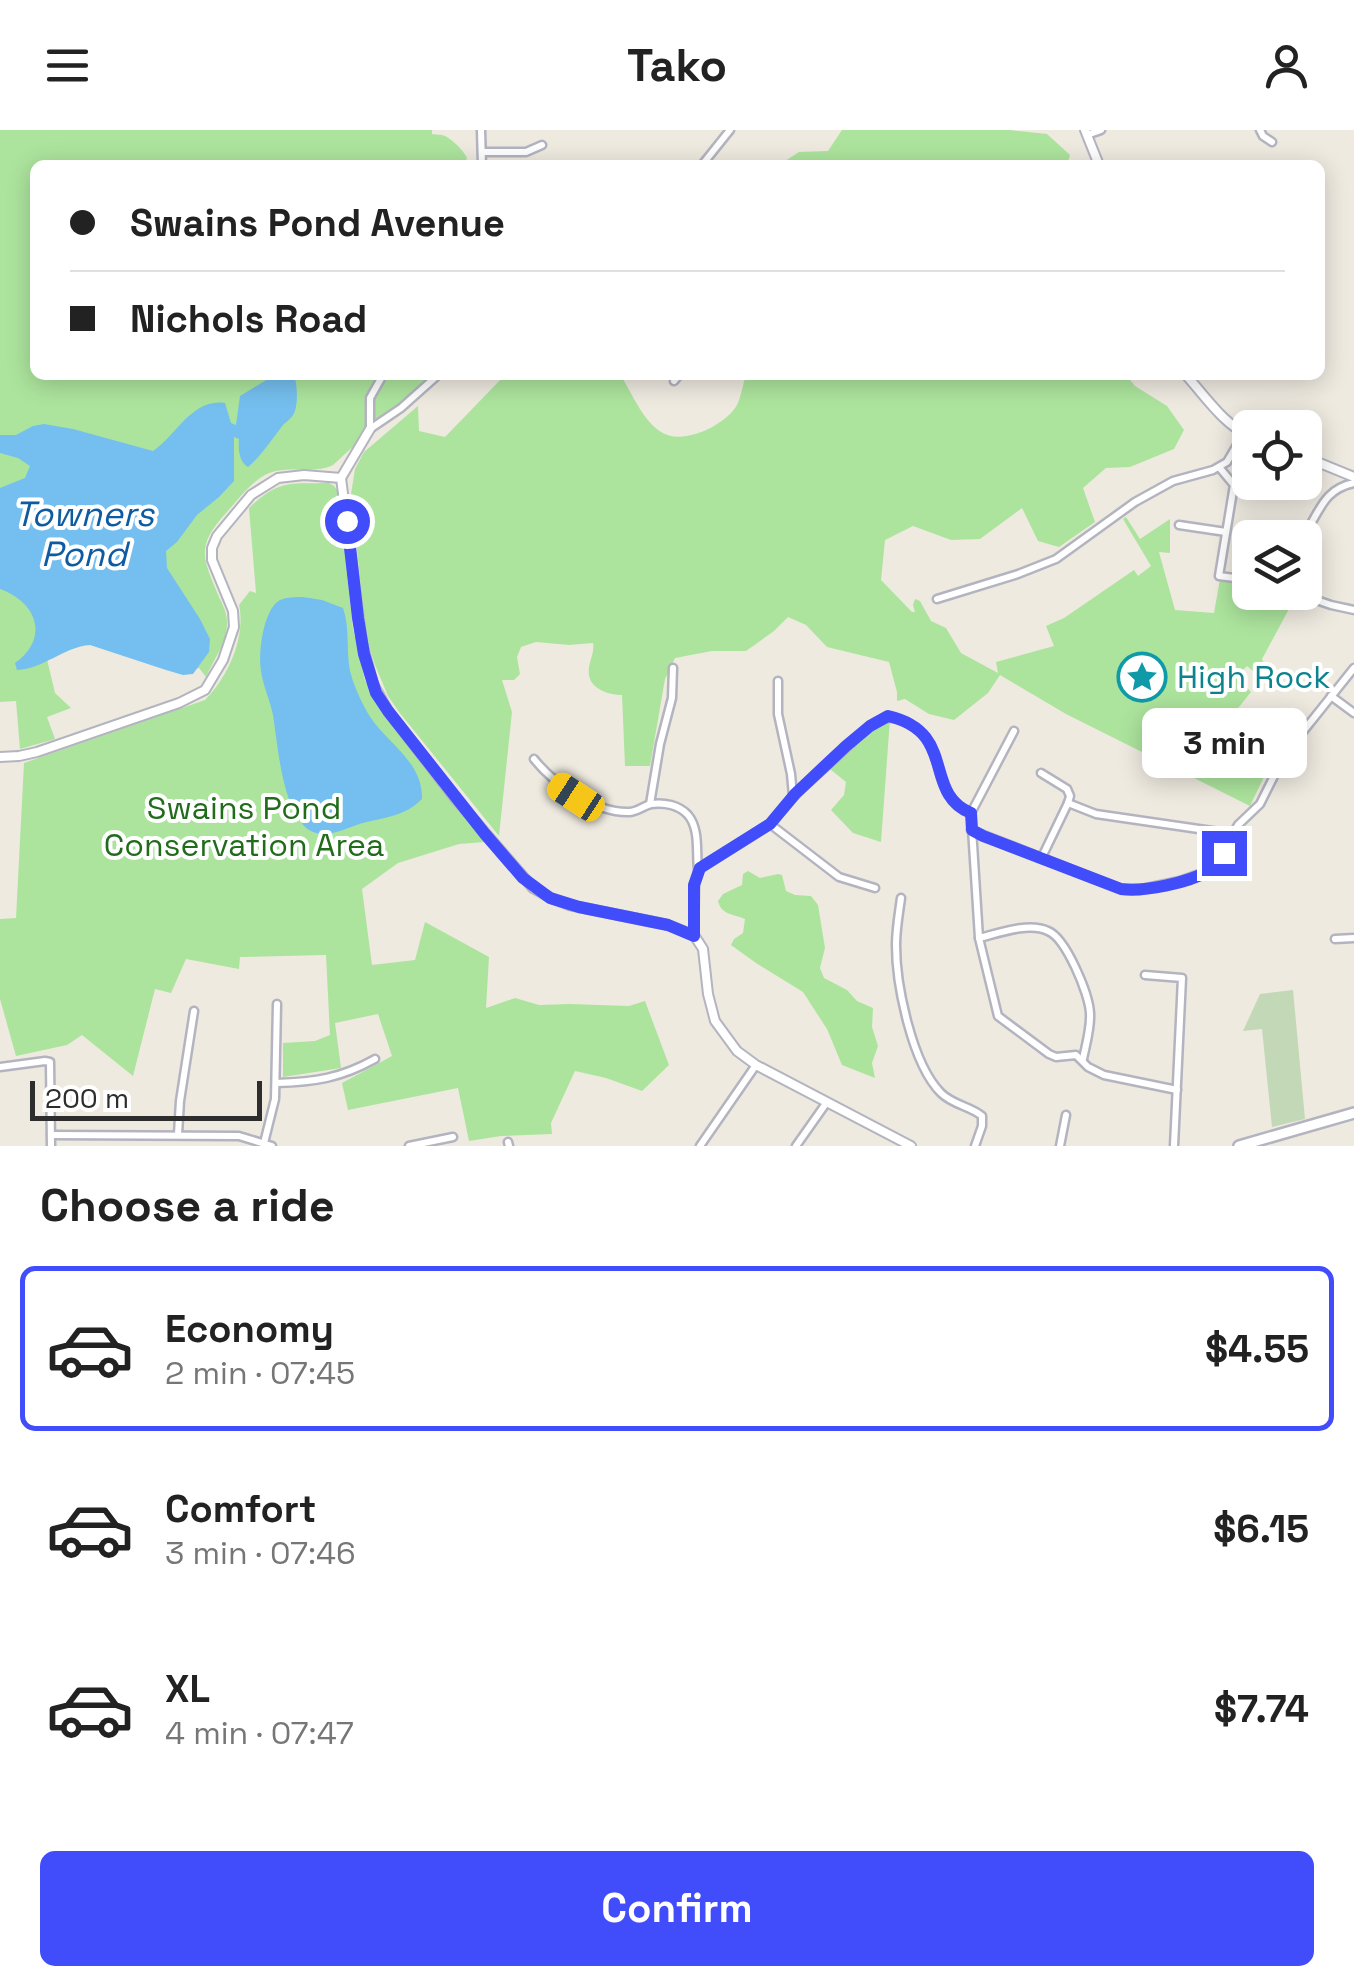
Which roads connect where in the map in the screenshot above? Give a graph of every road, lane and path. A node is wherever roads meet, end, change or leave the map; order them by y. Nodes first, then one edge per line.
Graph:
1 (481, 130) edge
2 (730, 130) edge
3 (1101, 130) edge
4 (1260, 130) edge
5 (1086, 132) edge
6 (1272, 142) dead end
7 (542, 146) dead end
8 (482, 152) junction
9 (482, 160) edge
10 (706, 160) edge
11 (1098, 160) edge
12 (379, 380) edge
13 (432, 380) edge
14 (1191, 380) edge
15 (1232, 423) edge
16 (370, 429) junction
17 (1232, 455) edge
18 (1322, 465) edge
19 (1219, 467) junction
20 (341, 478) junction
21 (1354, 480) edge
22 (1313, 520) edge
23 (1179, 525) dead end
24 (1226, 532) junction
25 (1232, 578) edge
26 (938, 599) dead end
27 (1322, 603) edge
28 (1354, 610) edge
29 (672, 668) dead end
30 (1354, 668) edge
31 (778, 681) dead end
32 (1330, 696) junction
33 (1354, 713) edge
34 (1014, 731) dead end
35 (0, 757) edge
36 (534, 760) dead end
37 (1040, 773) dead end
38 (793, 797) junction
39 (1068, 803) junction
40 (650, 804) junction
41 (971, 813) junction
42 (770, 824) junction
43 (972, 830) junction
44 (1234, 834) junction
45 (1042, 857) junction
46 (698, 870) junction
47 (874, 888) dead end
48 (902, 898) dead end
49 (694, 936) junction
50 (979, 938) junction
51 (1335, 938) dead end
52 (1354, 938) edge
53 (1145, 975) dead end
54 (276, 1004) dead end
55 (194, 1011) dead end
56 (376, 1059) dead end
57 (1083, 1060) junction
58 (756, 1065) junction
59 (0, 1068) edge
60 (276, 1083) junction
61 (1176, 1090) junction
62 (827, 1101) junction
63 (1354, 1113) edge
64 (1066, 1115) dead end
65 (51, 1134) junction
66 (178, 1134) junction
67 (454, 1136) dead end
68 (268, 1145) edge
69 (51, 1146) edge
70 (409, 1146) edge
71 (700, 1146) edge
72 (796, 1146) edge
73 (911, 1146) edge
74 (975, 1146) edge
75 (1060, 1146) edge
76 (1174, 1146) edge
77 (1239, 1146) edge

1 - 8 street
2 - 10 street
3 - 5 street
4 - 6 street
5 - 11 street
7 - 8 street
8 - 9 street
12 - 16 street
13 - 16 street
14 - 15 street
16 - 20 street
17 - 19 street
18 - 21 street
19 - 24 street
19 - 26 street
20 - 35 street
20 - 49 street
21 - 22 street
23 - 24 street
24 - 25 street
27 - 28 street
29 - 40 street
30 - 32 street
31 - 38 street
32 - 33 street
32 - 44 street
34 - 41 street
36 - 40 street
37 - 39 street
38 - 41 street
38 - 42 street
39 - 44 street
39 - 45 street
40 - 46 street
41 - 43 street
42 - 46 street
42 - 47 street
43 - 45 street
43 - 50 street
44 - 45 street
46 - 49 street
48 - 74 street
49 - 58 street
50 - 57 street
50 - 57 street
51 - 52 street
53 - 61 street
54 - 60 street
55 - 66 street
56 - 60 street
57 - 61 street
58 - 62 street
58 - 71 street
59 - 65 street
60 - 68 street
61 - 76 street
62 - 72 street
62 - 73 street
63 - 77 main road
64 - 75 street
65 - 66 street
65 - 69 street
66 - 68 street
67 - 70 street

